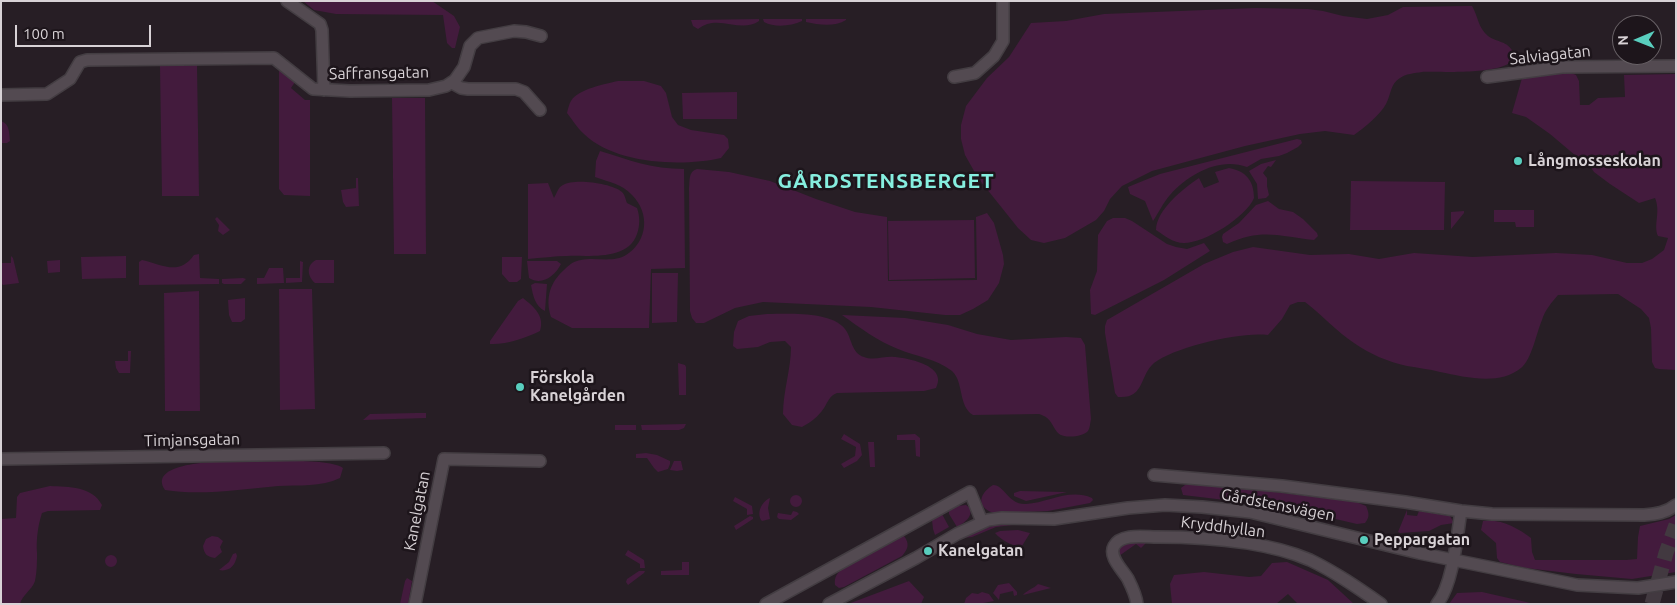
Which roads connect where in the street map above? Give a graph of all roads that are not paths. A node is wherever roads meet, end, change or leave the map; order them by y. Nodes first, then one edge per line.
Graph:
1 (287, 1) edge
2 (1003, 1) edge
3 (541, 36) dead end
4 (1676, 66) edge
5 (1487, 77) dead end
6 (954, 78) dead end
7 (452, 83) junction
8 (324, 90) junction
9 (1, 95) edge
10 (540, 110) dead end
11 (384, 452) dead end
12 (1, 459) edge
13 (540, 461) dead end
14 (1154, 475) dead end
15 (1676, 505) edge
16 (1461, 511) junction
17 (982, 522) junction
18 (1453, 560) junction
19 (1676, 582) edge
20 (415, 604) edge
21 (766, 604) edge
22 (829, 604) edge
23 (1137, 604) edge
24 (1381, 604) edge
25 (1437, 604) edge

1 - 8 street
2 - 6 street
3 - 7 street, Saffransgatan
4 - 5 street, Salviagatan
7 - 8 street, Saffransgatan
7 - 10 street, Saffransgatan
8 - 9 street, Saffransgatan
11 - 12 street, Timjansgatan
13 - 20 street, Kanelgatan
14 - 16 street
15 - 16 street
16 - 18 street
17 - 18 street, Gårdstensvägen
17 - 21 street
17 - 22 street, Gårdstensvägen
18 - 19 street, Gårdstensvägen
18 - 25 street
23 - 24 street, Kryddhyllan

